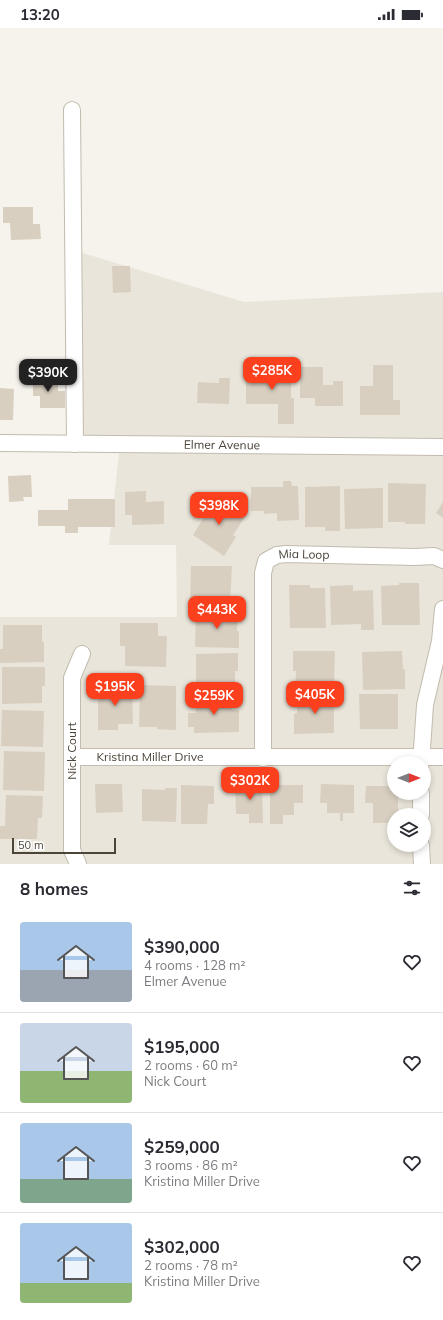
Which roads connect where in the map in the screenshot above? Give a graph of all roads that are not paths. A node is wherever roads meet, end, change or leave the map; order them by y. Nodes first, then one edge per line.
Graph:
1 (72, 110) dead end
2 (0, 443) edge
3 (75, 444) junction
4 (443, 447) edge
5 (443, 560) edge
6 (443, 609) edge
7 (82, 654) dead end
8 (421, 756) edge
9 (72, 757) junction
10 (443, 757) edge
11 (263, 758) junction
12 (431, 759) edge
13 (387, 760) edge
14 (421, 852) edge
15 (75, 857) edge
16 (65, 864) edge
17 (422, 864) edge

1 - 3 street
2 - 3 street, Elmer Avenue
3 - 4 street, Elmer Avenue
5 - 11 street, Mia Loop
6 - 8 street
7 - 9 street, Nick Court
9 - 11 street, Kristina Miller Drive
9 - 15 street, Nick Court
10 - 12 street, Kristina Miller Drive
11 - 13 street, Kristina Miller Drive
14 - 17 street
15 - 16 street, Nick Court

